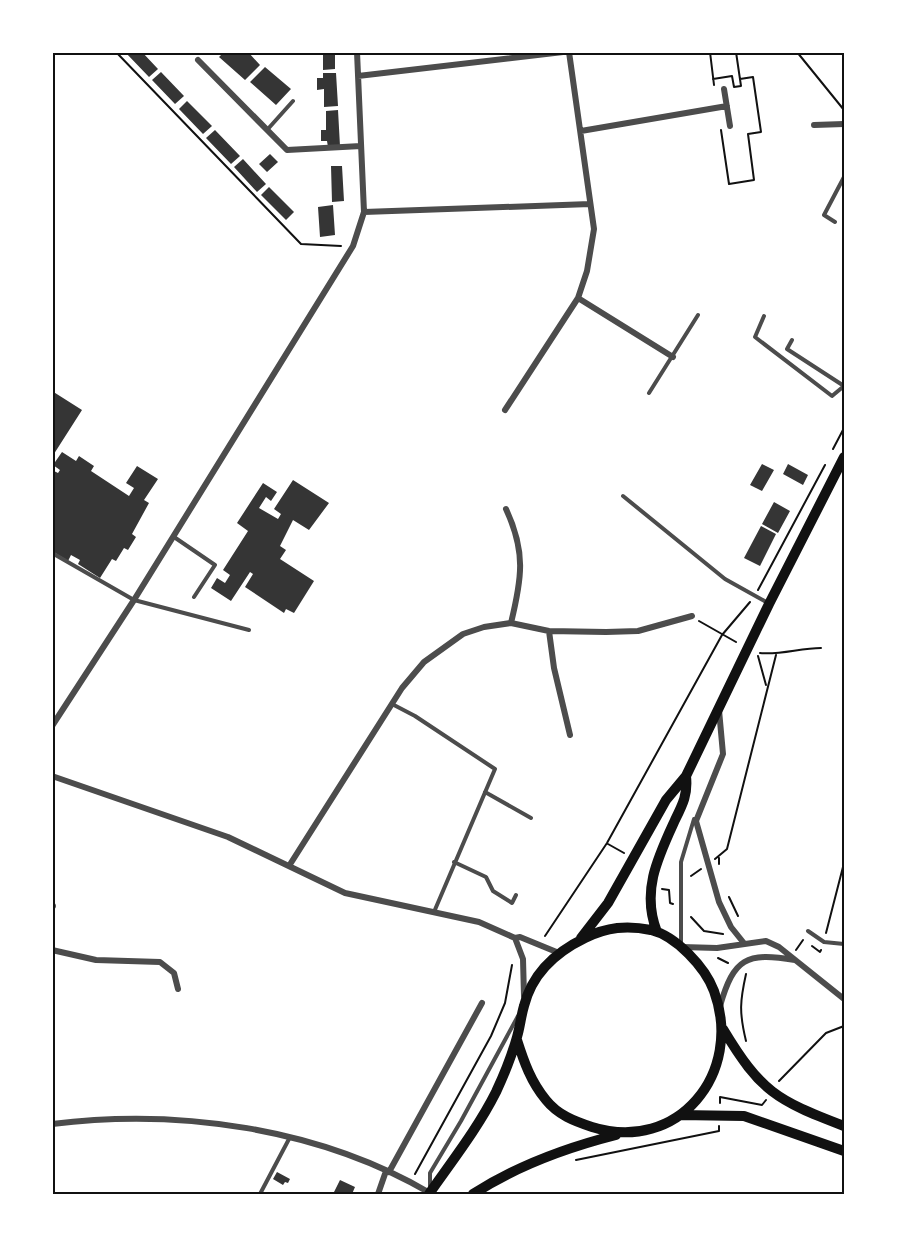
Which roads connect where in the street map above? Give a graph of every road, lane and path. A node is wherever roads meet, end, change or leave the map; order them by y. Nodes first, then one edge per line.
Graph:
1 (116, 52) edge
2 (357, 52) edge
3 (563, 52) edge
4 (569, 52) edge
5 (710, 52) edge
6 (736, 52) edge
7 (797, 52) edge
8 (198, 60) dead end
9 (358, 76) junction
10 (740, 79) junction
11 (724, 89) dead end
12 (293, 101) dead end
13 (727, 106) junction
14 (844, 110) edge
15 (844, 124) edge
16 (814, 125) dead end
17 (730, 126) dead end
18 (720, 129) dead end
19 (267, 130) junction
20 (581, 131) junction
21 (361, 146) junction
22 (844, 177) edge
23 (590, 204) junction
24 (364, 212) junction
25 (835, 222) dead end
26 (353, 246) junction
27 (578, 298) junction
28 (698, 315) dead end
29 (764, 316) dead end
30 (792, 340) dead end
31 (673, 357) junction
32 (844, 386) edge
33 (649, 393) dead end
34 (505, 410) dead end
35 (844, 428) edge
36 (844, 457) edge
37 (623, 496) dead end
38 (506, 509) dead end
39 (174, 537) junction
40 (52, 553) edge
41 (755, 596) junction
42 (194, 597) dead end
43 (134, 600) junction
44 (769, 604) junction
45 (692, 616) joint
46 (511, 623) junction
47 (249, 630) dead end
48 (549, 631) junction
49 (723, 635) junction
50 (821, 648) dead end
51 (776, 655) junction
52 (767, 688) junction
53 (392, 704) junction
54 (719, 706) junction
55 (52, 726) edge
56 (570, 735) dead end
57 (52, 776) edge
58 (686, 776) junction
59 (485, 792) junction
60 (699, 807) junction
61 (531, 818) dead end
62 (607, 843) junction
63 (624, 854) dead end
64 (454, 862) junction
65 (710, 863) dead end
66 (844, 863) edge
67 (289, 866) junction
68 (703, 868) dead end
69 (686, 879) dead end
70 (516, 895) dead end
71 (434, 912) junction
72 (688, 913) dead end
73 (728, 930) dead end
74 (808, 931) dead end
75 (657, 932) junction
76 (717, 935) junction
77 (514, 938) junction
78 (544, 938) dead end
79 (579, 940) junction
80 (743, 942) junction
81 (824, 942) junction
82 (844, 944) edge
83 (681, 947) junction
84 (717, 948) junction
85 (52, 950) edge
86 (559, 952) junction
87 (793, 959) junction
88 (513, 961) dead end
89 (736, 968) junction
90 (178, 989) dead end
91 (844, 999) edge
92 (482, 1002) dead end
93 (524, 1006) junction
94 (719, 1008) junction
95 (844, 1026) edge
96 (722, 1029) junction
97 (517, 1040) junction
98 (750, 1048) dead end
99 (772, 1078) dead end
100 (720, 1097) dead end
101 (766, 1099) dead end
102 (680, 1115) junction
103 (52, 1124) edge
104 (844, 1126) edge
105 (719, 1131) dead end
106 (619, 1134) junction
107 (289, 1139) junction
108 (844, 1150) edge
109 (612, 1153) dead end
110 (388, 1172) junction
111 (416, 1173) dead end
112 (260, 1194) edge
113 (378, 1194) edge
114 (430, 1194) edge
115 (473, 1194) edge

1 - 26 path
2 - 9 street
3 - 9 street
4 - 20 street
5 - 10 path
6 - 10 path
7 - 14 path
8 - 19 street
9 - 21 street
10 - 18 path
11 - 13 street
12 - 19 lane
13 - 17 street
13 - 20 street
15 - 16 street
19 - 21 street
20 - 23 street
21 - 24 street
22 - 25 lane
23 - 24 street
23 - 27 street
24 - 26 street
26 - 39 street
27 - 31 street
27 - 34 street
28 - 31 lane
29 - 32 lane
30 - 32 lane
31 - 33 lane
35 - 41 path
36 - 44 main road
37 - 41 lane
38 - 46 street
39 - 42 lane
39 - 43 street
40 - 43 lane
41 - 44 lane
41 - 49 path
43 - 47 lane
43 - 55 street
44 - 54 main road
45 - 48 street
45 - 49 path
46 - 48 street
46 - 53 street
48 - 56 street
49 - 62 path
50 - 51 path
51 - 52 path
51 - 52 path
52 - 65 path
53 - 59 lane
53 - 67 street
54 - 58 main road
54 - 60 street
57 - 67 street
58 - 75 main road
58 - 79 main road
59 - 61 lane
59 - 64 lane
60 - 80 street
60 - 83 lane
62 - 63 path
62 - 78 path
64 - 70 lane
64 - 71 lane
66 - 81 path
67 - 71 street
68 - 69 path
71 - 77 street
72 - 76 path
73 - 76 path
74 - 81 lane
75 - 79 main road
75 - 83 main road
76 - 84 path
77 - 86 street
77 - 93 street
79 - 86 main road
80 - 84 street
80 - 87 street
81 - 82 lane
81 - 87 path
83 - 84 street
83 - 94 main road
84 - 89 path
85 - 90 street
86 - 93 main road
87 - 89 street
87 - 91 street
88 - 111 path
89 - 94 street
89 - 98 path
92 - 110 street
93 - 97 main road
93 - 114 lane
94 - 96 main road
95 - 99 path
96 - 102 main road
96 - 104 main road
97 - 106 main road
97 - 114 main road
100 - 101 path
102 - 106 main road
102 - 108 main road
103 - 107 street
105 - 109 path
106 - 115 main road
107 - 110 street
107 - 112 lane
110 - 113 street
110 - 114 street

